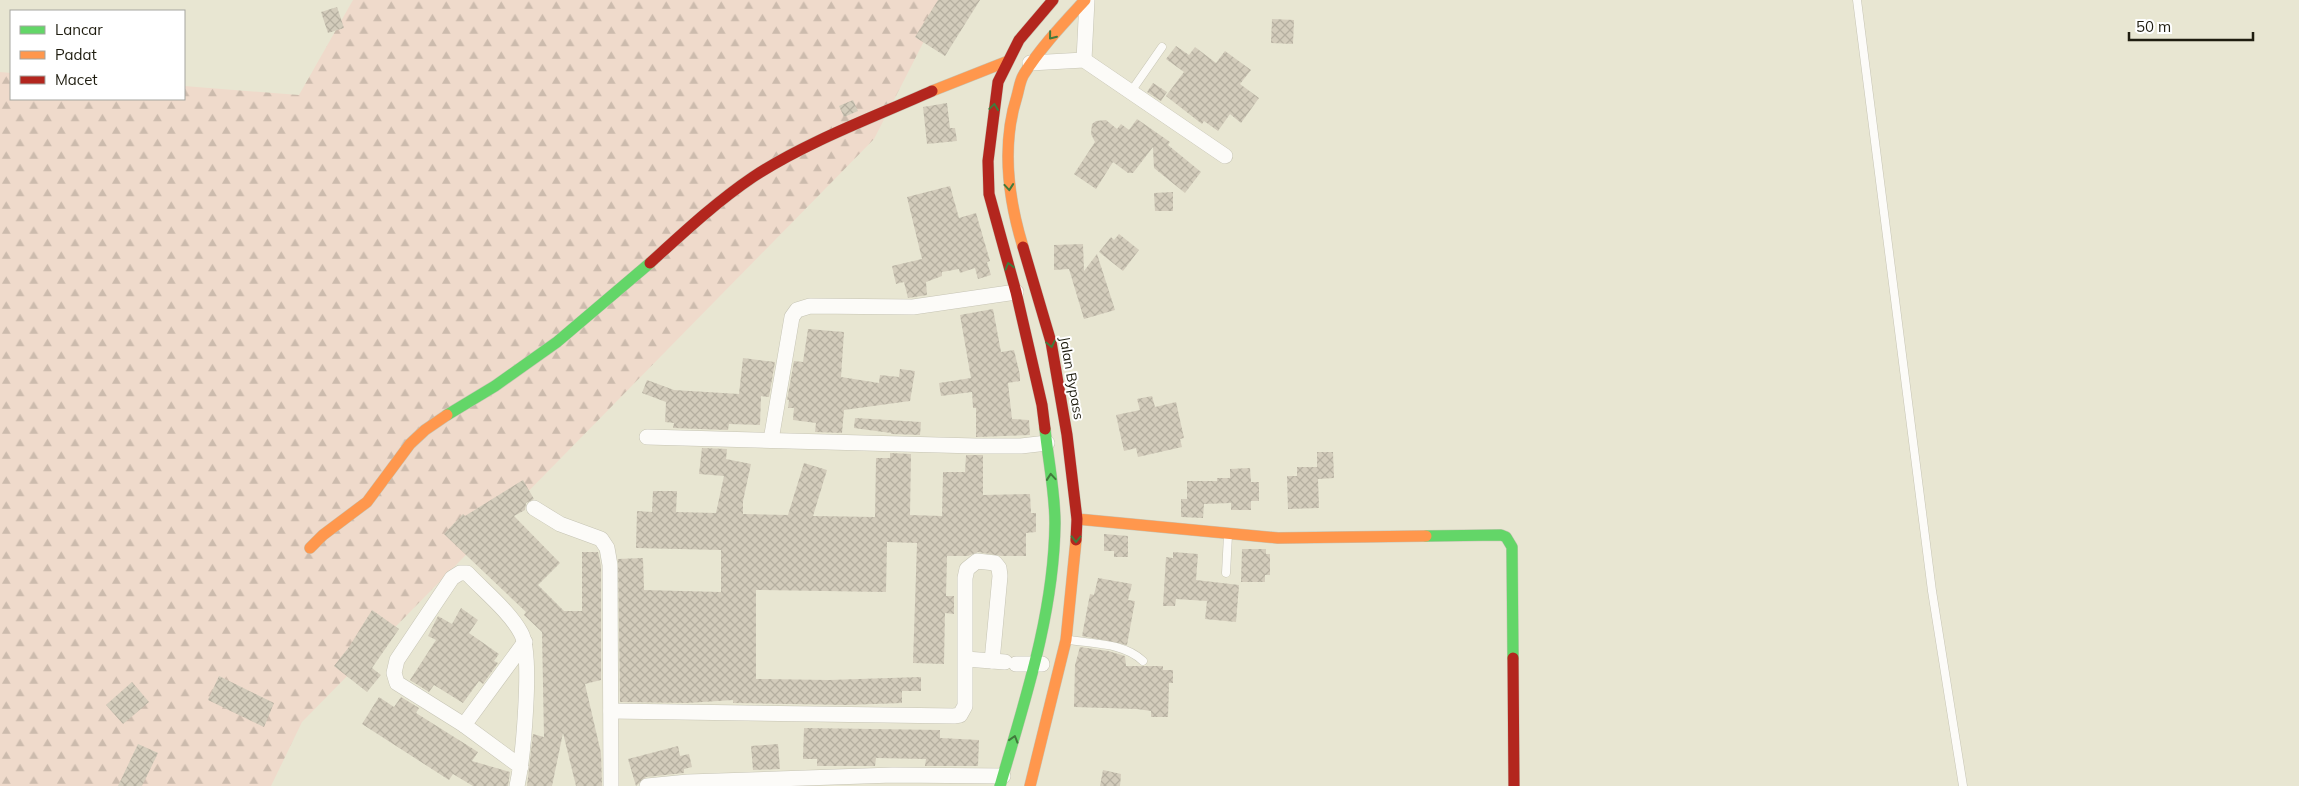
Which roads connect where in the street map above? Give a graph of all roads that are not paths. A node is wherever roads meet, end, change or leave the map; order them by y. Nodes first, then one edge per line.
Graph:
1 (1053, 0) edge
2 (1086, 0) edge
3 (1857, 0) edge
4 (1162, 47) dead end
5 (1084, 60) junction
6 (1008, 61) junction
7 (1030, 63) junction
8 (1130, 93) junction
9 (1225, 156) dead end
10 (1016, 292) junction
11 (648, 437) dead end
12 (771, 440) junction
13 (1047, 443) junction
14 (534, 508) dead end
15 (1077, 519) junction
16 (1228, 533) junction
17 (310, 548) dead end
18 (1226, 573) dead end
19 (1066, 640) junction
20 (525, 642) junction
21 (966, 659) junction
22 (1143, 661) dead end
23 (1004, 662) junction
24 (1036, 664) junction
25 (1060, 667) junction
26 (610, 711) junction
27 (464, 725) junction
28 (521, 767) junction
29 (1002, 781) edge
30 (517, 786) edge
31 (611, 786) edge
32 (647, 786) edge
33 (1030, 786) edge
34 (1514, 786) edge
35 (1964, 786) edge

1 - 6 main road
2 - 5 street
2 -> 7 main road, Jalan Bypass
3 - 35 lane
4 - 8 lane
5 - 7 street
5 - 8 street
10 -> 6 main road
6 - 17 main road
7 -> 15 main road, Jalan Bypass
8 - 9 street
10 - 12 street
10 - 13 main road
11 - 12 street
12 - 13 street
24 -> 13 main road
14 - 26 street
15 - 16 main road
15 -> 19 main road, Jalan Bypass
16 - 18 lane
16 - 34 main road
19 - 22 lane
19 - 25 main road, Jalan Bypass
20 - 27 street
20 - 27 street
20 - 28 street
21 - 23 street
21 - 23 street
21 - 26 street
23 - 24 street
24 - 25 street
29 -> 24 main road
25 - 33 main road, Jalan Bypass
26 - 31 street
27 - 28 street
28 - 30 street
29 - 32 street

